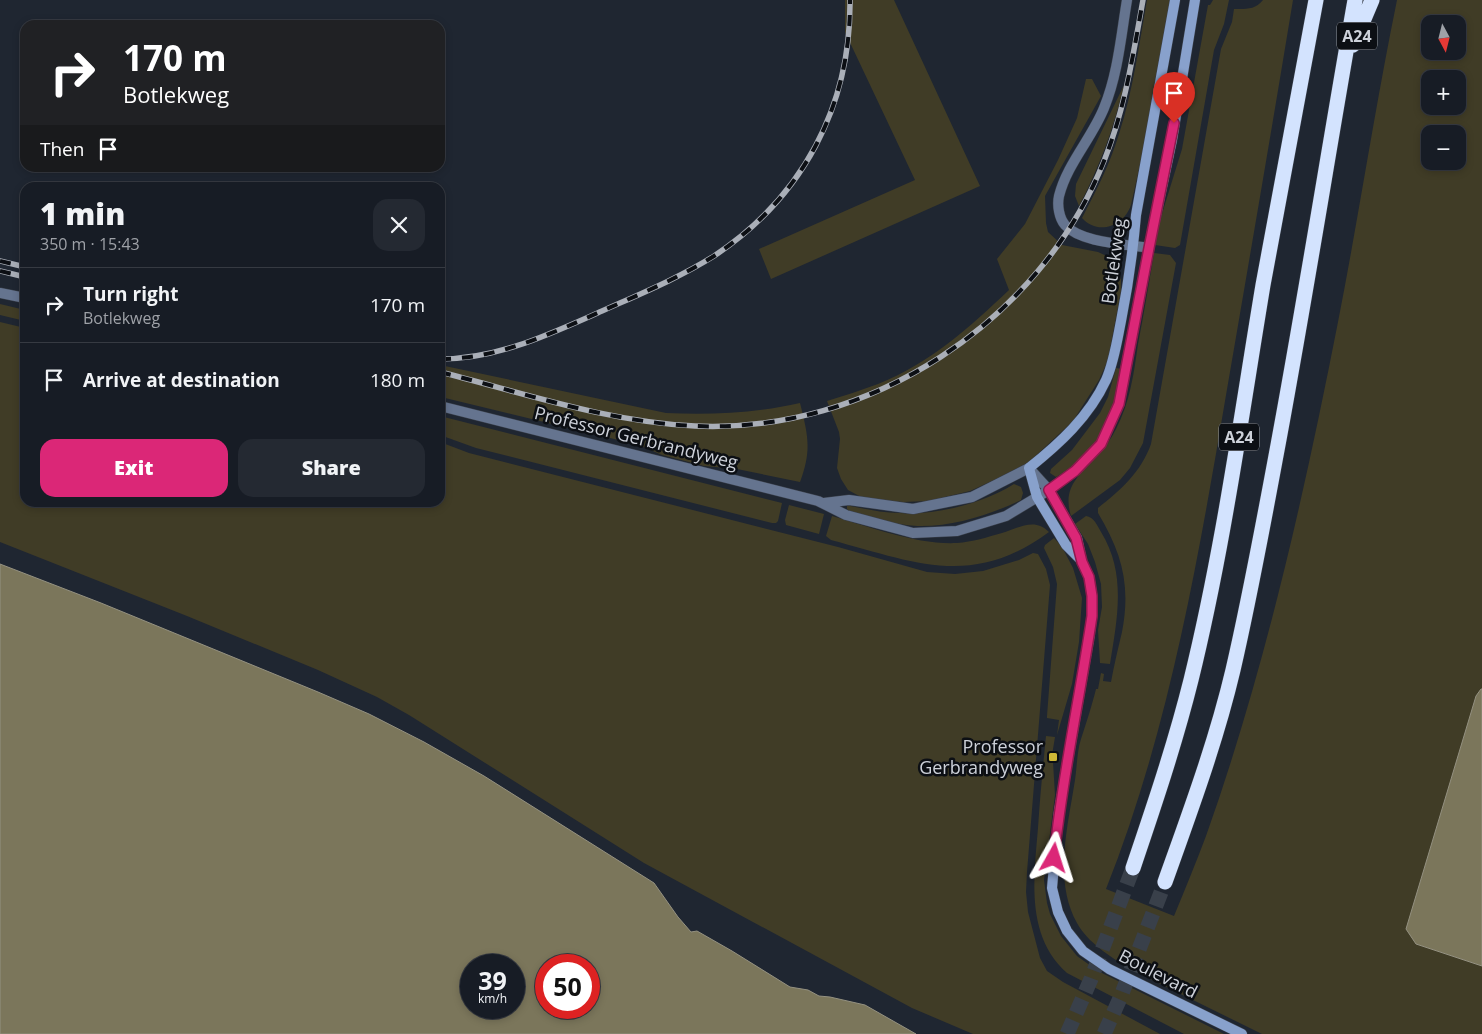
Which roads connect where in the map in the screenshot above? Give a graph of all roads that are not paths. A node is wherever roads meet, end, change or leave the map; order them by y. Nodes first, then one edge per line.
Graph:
1 (1127, 0) edge
2 (1176, 0) edge
3 (1196, 0) edge
4 (1316, 0) edge
5 (1355, 0) edge
6 (1372, 0) edge
7 (1342, 72) junction
8 (1134, 245) junction
9 (1149, 248) junction
10 (0, 292) edge
11 (20, 297) edge
12 (445, 407) edge
13 (1029, 468) junction
14 (1049, 490) junction
15 (1037, 497) junction
16 (824, 503) junction
17 (1082, 562) junction
18 (1133, 868) tunnel mouth
19 (1165, 882) tunnel mouth
20 (1242, 1034) edge

1 - 8 street
2 - 8 main road, Botlekweg
3 - 9 main road, Botlekweg
4 - 18 highway, A24
5 - 7 highway, A24
6 - 7 highway, A24
7 - 19 highway, A24
8 - 9 street
8 - 13 main road, Botlekweg
9 - 14 main road, Botlekweg
10 - 11 street
12 - 16 street, Professor Gerbrandyweg
13 - 14 street
13 - 15 main road
13 - 16 street, Professor Gerbrandyweg
14 - 15 street, Botlekweg
14 - 17 main road
15 - 16 street, Professor Gerbrandyweg
15 - 17 main road
17 - 20 main road, Boulevard

